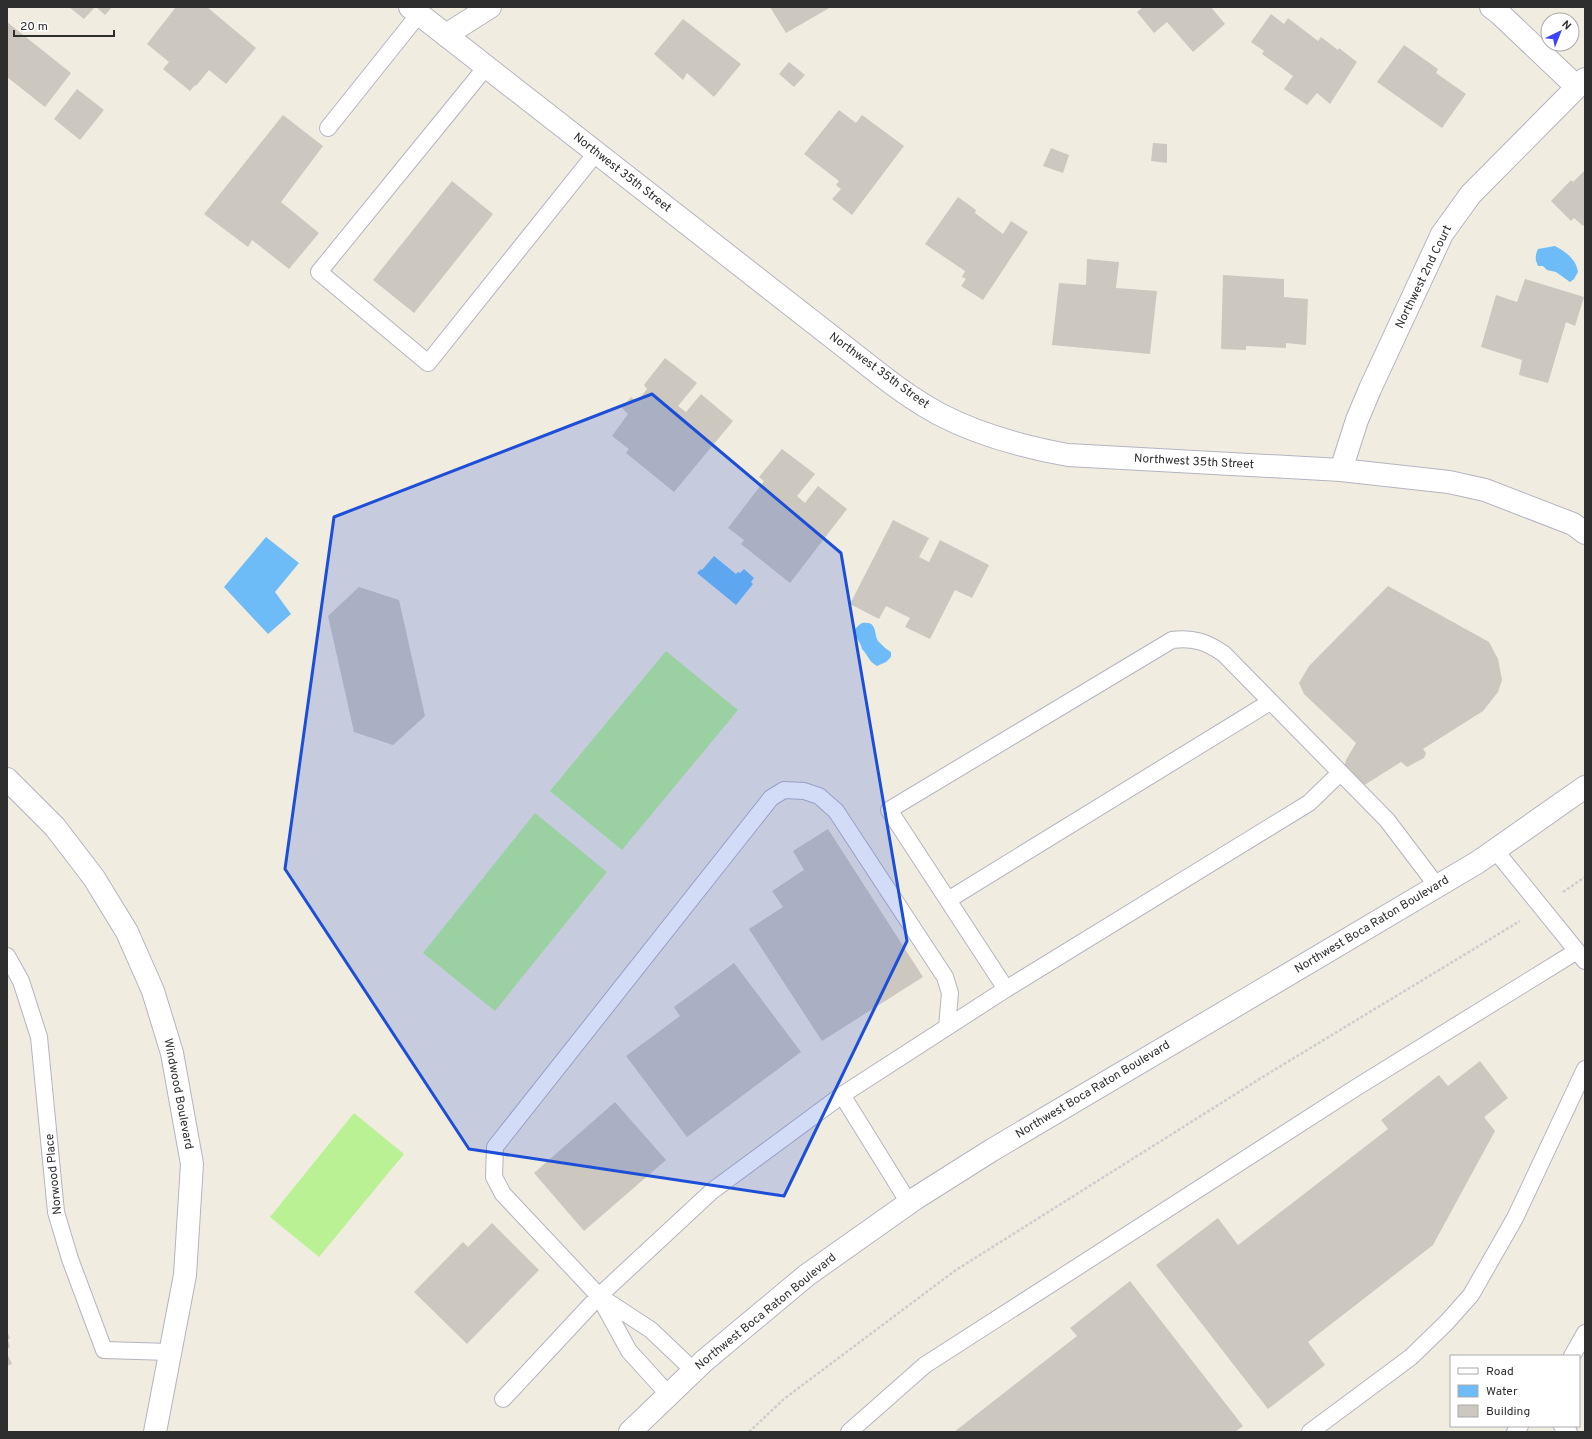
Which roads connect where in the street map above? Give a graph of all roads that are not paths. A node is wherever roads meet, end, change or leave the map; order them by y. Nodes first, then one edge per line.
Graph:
1 (490, 7) edge
2 (1491, 7) edge
3 (415, 11) edge
4 (446, 35) junction
5 (486, 67) junction
6 (1581, 83) edge
7 (328, 128) dead end
8 (596, 152) junction
9 (1341, 470) junction
10 (1585, 533) edge
11 (1270, 702) junction
12 (1340, 773) junction
13 (7, 779) edge
14 (1585, 787) edge
15 (1495, 850) junction
16 (1437, 886) junction
17 (948, 900) junction
18 (7, 956) edge
19 (1581, 956) edge
20 (1006, 989) junction
21 (947, 1027) junction
22 (1585, 1069) edge
23 (842, 1094) junction
24 (910, 1203) junction
25 (599, 1296) junction
26 (1585, 1333) edge
27 (170, 1352) junction
28 (1573, 1355) edge
29 (694, 1371) junction
30 (669, 1395) junction
31 (503, 1399) dead end
32 (155, 1432) edge
33 (630, 1432) edge
34 (850, 1432) edge
35 (1310, 1432) edge

1 - 4 street
2 - 6 street
3 - 4 street, Northwest 35th Street
3 - 7 lane
4 - 5 street, Northwest 35th Street
5 - 8 street, Northwest 35th Street
5 - 8 lane
6 - 9 street, Northwest 2nd Court
8 - 9 street, Northwest 35th Street
9 - 10 street, Northwest 35th Street
11 - 12 lane
11 - 17 lane
11 - 17 lane
12 - 16 lane
12 - 20 lane
13 - 27 street, Windwood Boulevard
14 - 15 street, Northwest Boca Raton Boulevard
15 - 16 street, Northwest Boca Raton Boulevard
15 - 19 lane
16 - 24 street, Northwest Boca Raton Boulevard
17 - 20 lane
18 - 27 lane, Norwood Place
19 - 34 lane
20 - 21 lane
21 - 23 lane
21 - 25 lane
22 - 35 lane
23 - 24 lane
23 - 25 lane
24 - 29 street, Northwest Boca Raton Boulevard
25 - 29 lane
25 - 30 lane
25 - 31 lane
26 - 28 lane
27 - 32 street, Windwood Boulevard
29 - 30 street, Northwest Boca Raton Boulevard
30 - 33 street, Northwest Boca Raton Boulevard

